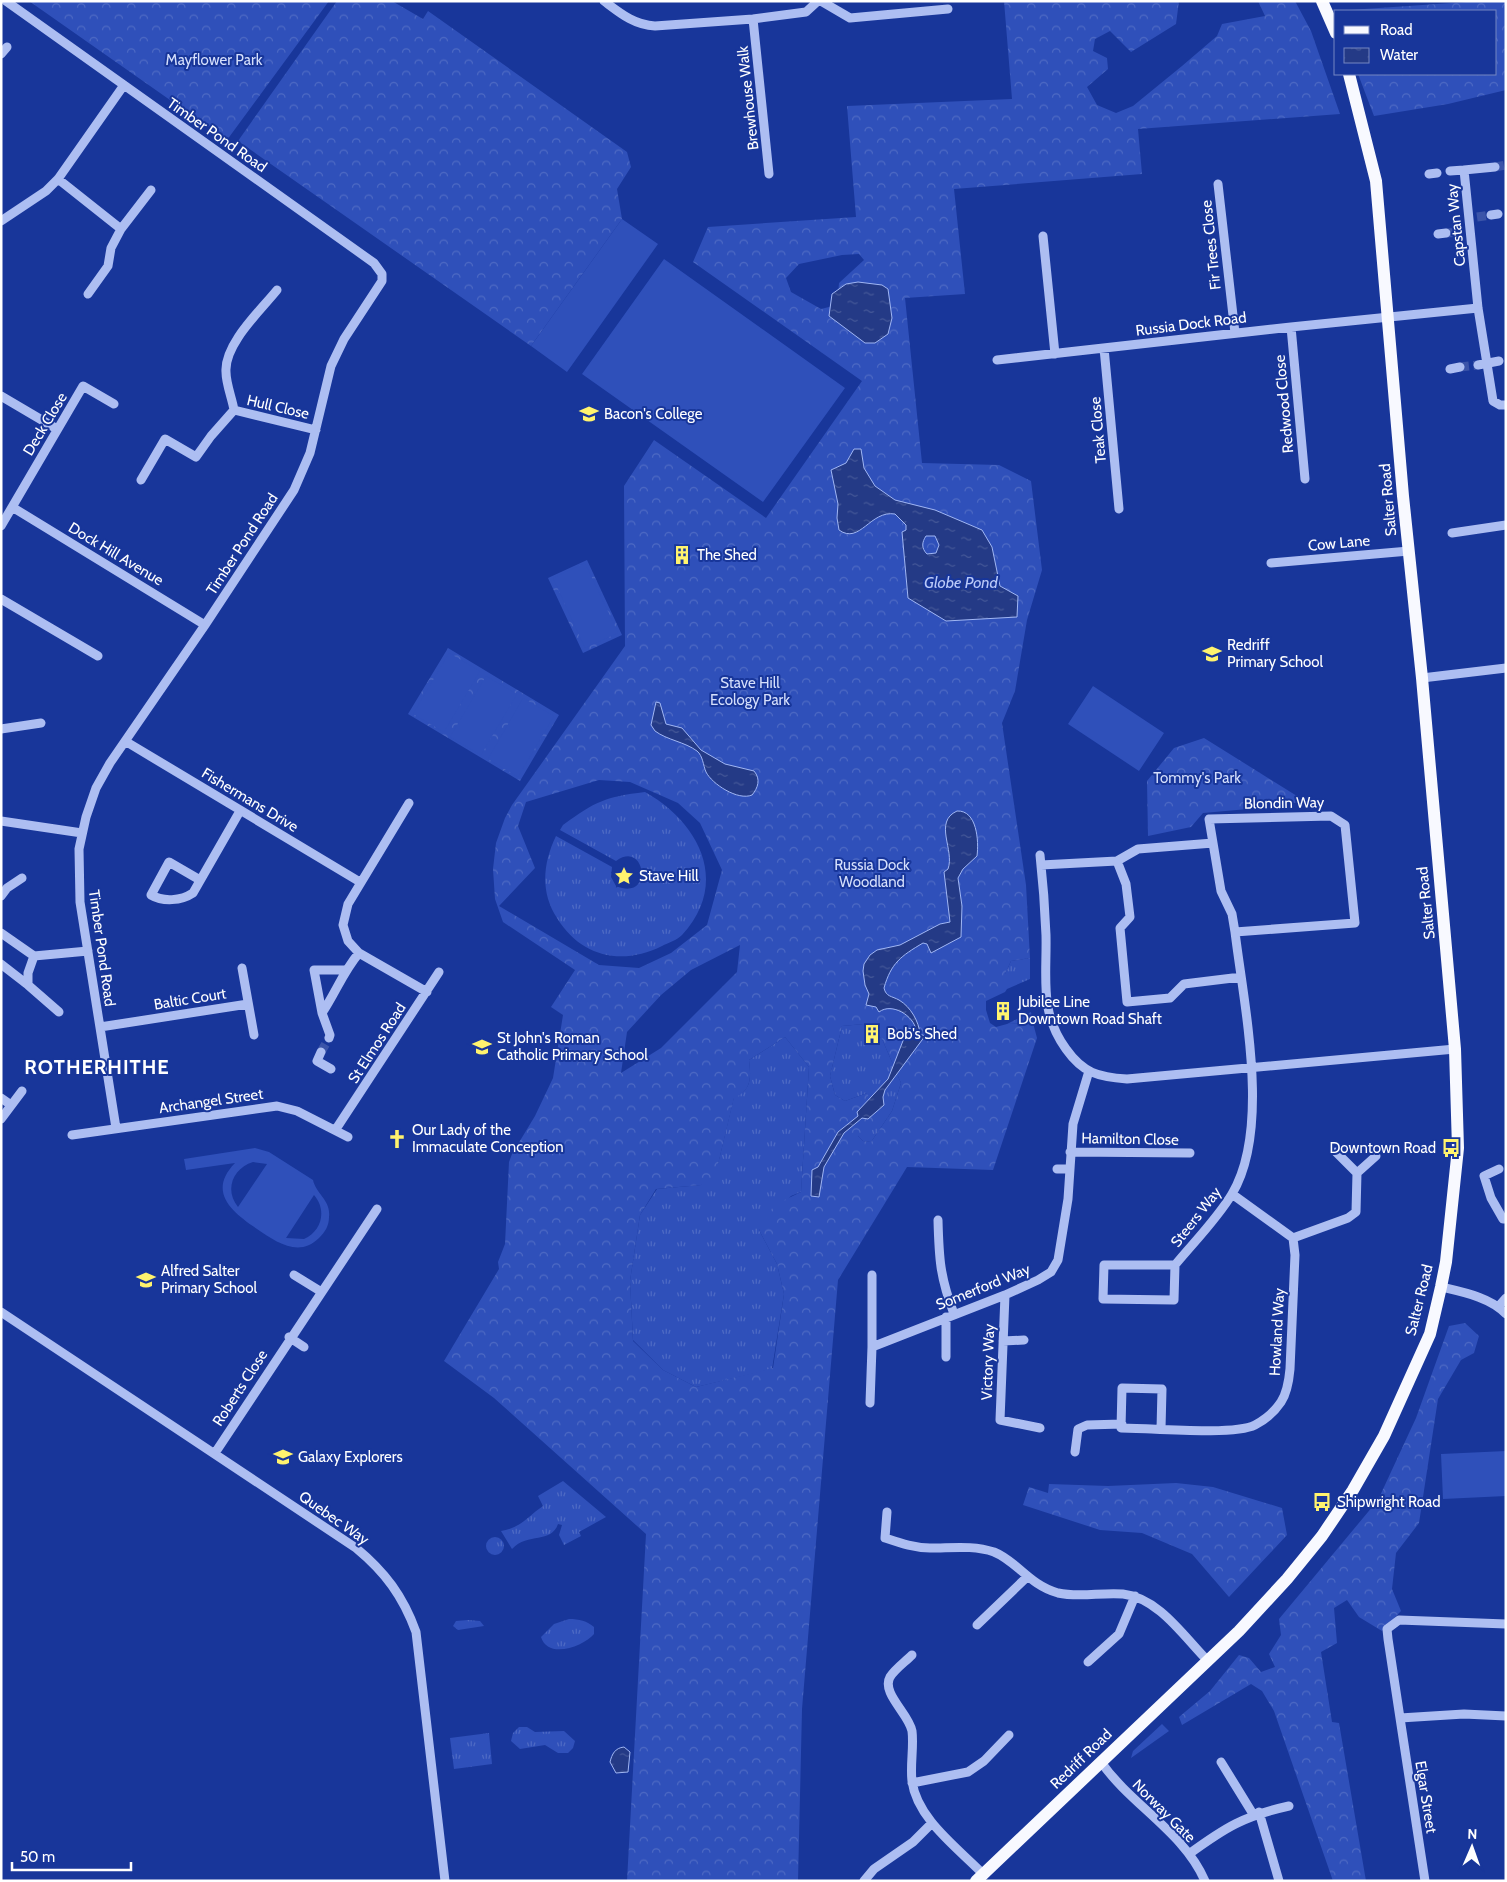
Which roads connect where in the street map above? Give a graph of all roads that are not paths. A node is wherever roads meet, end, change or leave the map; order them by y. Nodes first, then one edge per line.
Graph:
1 (6, 1) edge
2 (604, 1) edge
3 (820, 1) edge
4 (1322, 1) edge
5 (948, 9) dead end
6 (753, 19) junction
7 (1334, 28) edge
8 (1349, 75) edge
9 (124, 85) junction
10 (1495, 167) tunnel mouth
11 (1464, 170) junction
12 (1450, 171) dead end
13 (769, 174) dead end
14 (58, 179) junction
15 (1218, 184) dead end
16 (151, 190) dead end
17 (1, 221) edge
18 (121, 229) junction
19 (1043, 236) dead end
20 (278, 290) dead end
21 (88, 294) dead end
22 (1478, 308) junction
23 (1388, 317) junction
24 (1291, 327) junction
25 (1235, 333) junction
26 (1104, 348) junction
27 (1055, 354) junction
28 (997, 360) dead end
29 (1499, 361) dead end
30 (1482, 364) junction
31 (1, 396) edge
32 (114, 404) dead end
33 (1506, 405) edge
34 (234, 410) junction
35 (57, 429) junction
36 (316, 430) junction
37 (1305, 479) dead end
38 (141, 480) dead end
39 (12, 507) junction
40 (1119, 509) dead end
41 (1506, 525) edge
42 (1, 526) edge
43 (1452, 533) dead end
44 (1409, 551) junction
45 (1271, 563) dead end
46 (1, 599) edge
47 (206, 625) junction
48 (98, 656) dead end
49 (1506, 668) edge
50 (1422, 678) junction
51 (41, 723) dead end
52 (1, 729) edge
53 (125, 741) junction
54 (409, 803) dead end
55 (240, 811) junction
56 (1, 821) edge
57 (82, 833) junction
58 (1212, 843) junction
59 (1040, 855) dead end
60 (1117, 861) junction
61 (1041, 865) junction
62 (22, 878) dead end
63 (200, 880) junction
64 (360, 882) junction
65 (1, 896) edge
66 (1235, 932) junction
67 (1, 933) edge
68 (88, 951) junction
69 (359, 953) junction
70 (34, 956) junction
71 (1, 964) edge
72 (242, 968) dead end
73 (344, 970) junction
74 (439, 972) dead end
75 (1240, 977) junction
76 (28, 985) junction
77 (427, 992) junction
78 (248, 1004) junction
79 (60, 1012) dead end
80 (322, 1013) junction
81 (100, 1027) junction
82 (254, 1036) dead end
83 (329, 1038) dead end
84 (1455, 1049) junction
85 (321, 1052) dead end
86 (1251, 1067) junction
87 (331, 1069) dead end
88 (1089, 1071) junction
89 (22, 1091) dead end
90 (1, 1098) edge
91 (11, 1105) junction
92 (1, 1119) edge
93 (116, 1128) junction
94 (336, 1129) junction
95 (72, 1135) dead end
96 (348, 1137) dead end
97 (1070, 1152) junction
98 (1336, 1152) dead end
99 (1190, 1153) dead end
100 (1376, 1156) dead end
101 (1057, 1169) dead end
102 (1070, 1169) junction
103 (1499, 1170) dead end
104 (1357, 1173) junction
105 (1232, 1194) junction
106 (377, 1209) dead end
107 (1506, 1219) edge
108 (938, 1220) dead end
109 (1293, 1238) junction
110 (1175, 1265) junction
111 (294, 1275) dead end
112 (872, 1275) dead end
113 (1440, 1287) junction
114 (320, 1291) junction
115 (1005, 1294) junction
116 (1506, 1298) edge
117 (1499, 1306) junction
118 (1, 1312) edge
119 (1506, 1314) edge
120 (950, 1316) junction
121 (289, 1337) junction
122 (1003, 1340) junction
123 (1024, 1340) dead end
124 (304, 1347) dead end
125 (872, 1347) junction
126 (946, 1357) dead end
127 (870, 1403) dead end
128 (1122, 1424) junction
129 (1040, 1428) dead end
130 (1161, 1429) junction
131 (1075, 1452) dead end
132 (214, 1453) junction
133 (887, 1512) dead end
134 (1027, 1577) junction
135 (1135, 1596) junction
136 (1506, 1624) edge
137 (976, 1625) dead end
138 (912, 1655) dead end
139 (1208, 1661) junction
140 (1088, 1662) dead end
141 (1506, 1716) edge
142 (1400, 1718) junction
143 (1009, 1735) dead end
144 (1101, 1762) junction
145 (1222, 1762) dead end
146 (912, 1783) junction
147 (1289, 1806) dead end
148 (1256, 1813) junction
149 (932, 1823) junction
150 (1189, 1854) junction
151 (979, 1877) edge
152 (445, 1881) edge
153 (864, 1881) edge
154 (1205, 1881) edge
155 (1279, 1881) edge
156 (1424, 1881) edge

1 - 9 street, Timber Pond Road
2 - 6 street
3 - 5 street
3 - 6 street
4 - 7 main road
6 - 13 street, Brewhouse Walk
8 - 23 main road, Salter Road
9 - 14 street
9 - 36 street, Timber Pond Road
10 - 11 street, Capstan Way
11 - 12 street
11 - 22 street, Capstan Way
14 - 17 street
14 - 18 street
15 - 25 street, Fir Trees Close
16 - 18 street
18 - 21 street
19 - 27 street
20 - 34 street, Hull Close
22 - 23 street
22 - 30 street, Capstan Way
23 - 24 street, Russia Dock Road
23 - 44 main road, Salter Road
24 - 25 street, Russia Dock Road
24 - 37 street, Redwood Close
25 - 26 street, Russia Dock Road
26 - 27 street, Russia Dock Road
26 - 40 street, Teak Close
27 - 28 street, Russia Dock Road
29 - 30 street
30 - 33 street, Capstan Way
31 - 35 street
32 - 35 street, Deck Close
34 - 36 street, Hull Close
34 - 38 street, Hull Close
35 - 39 street, Deck Close
36 - 47 street, Timber Pond Road
39 - 42 street, Deck Close
39 - 47 street, Dock Hill Avenue
41 - 43 street
44 - 45 street, Cow Lane
44 - 50 main road, Salter Road
46 - 48 street
47 - 53 street, Timber Pond Road
49 - 50 street
50 - 84 main road, Salter Road
51 - 52 street
53 - 55 street, Fishermans Drive
53 - 57 street, Timber Pond Road
54 - 64 street
55 - 63 street
55 - 64 street, Fishermans Drive
56 - 57 street
57 - 68 street, Timber Pond Road
58 - 60 street
58 - 66 street, Blondin Way
58 - 66 street, Blondin Way
59 - 61 street
60 - 61 street
60 - 75 street
61 - 88 street
62 - 65 street
63 - 63 street
64 - 69 street
66 - 75 street, Blondin Way
67 - 70 street
68 - 70 street
68 - 81 street, Timber Pond Road
69 - 73 street
69 - 77 street
70 - 76 street
71 - 76 street
72 - 78 street, Baltic Court
73 - 80 street
73 - 80 street
74 - 77 street, St Elmos Road
75 - 86 street, Blondin Way
76 - 79 street
77 - 94 street, St Elmos Road
78 - 81 street, Baltic Court
78 - 82 street
80 - 83 street
81 - 93 street, Timber Pond Road
84 - 86 street
84 - 113 main road, Salter Road
85 - 87 street
86 - 88 street
86 - 105 street, Steers Way
88 - 97 street, Somerford Way
89 - 91 street
90 - 91 street
91 - 92 street
93 - 94 street, Archangel Street
93 - 95 street, Archangel Street
94 - 96 street, Archangel Street
97 - 99 street, Hamilton Close
97 - 102 street, Somerford Way
98 - 104 street
100 - 104 street
101 - 102 street
102 - 115 street, Somerford Way
103 - 107 street
104 - 109 street
105 - 109 street
105 - 110 street, Steers Way
106 - 114 street, Roberts Close
108 - 120 street
109 - 130 street, Howland Way
110 - 110 street, Steers Way
111 - 114 street
112 - 125 street
113 - 117 street
113 - 139 main road, Salter Road
114 - 121 street, Roberts Close
115 - 120 street, Somerford Way
115 - 122 street, Victory Way
116 - 117 street
117 - 119 street
118 - 132 street, Quebec Way
120 - 125 street, Somerford Way
120 - 126 street
121 - 124 street
121 - 132 street, Roberts Close
122 - 123 street
122 - 129 street, Victory Way
125 - 127 street
128 - 130 street, Howland Way
128 - 130 street
128 - 131 street
132 - 152 street, Quebec Way
133 - 134 street
134 - 135 street
134 - 137 street
135 - 139 street
135 - 140 street
136 - 142 street, Elgar Street
138 - 146 street
139 - 144 main road, Redriff Road
141 - 142 street
142 - 156 street, Elgar Street
143 - 146 street
144 - 150 street, Norway Gate
144 - 151 main road, Redriff Road
145 - 148 street
146 - 149 street
147 - 148 street
148 - 150 street
148 - 155 street
149 - 151 street
149 - 153 street
150 - 154 street, Norway Gate

